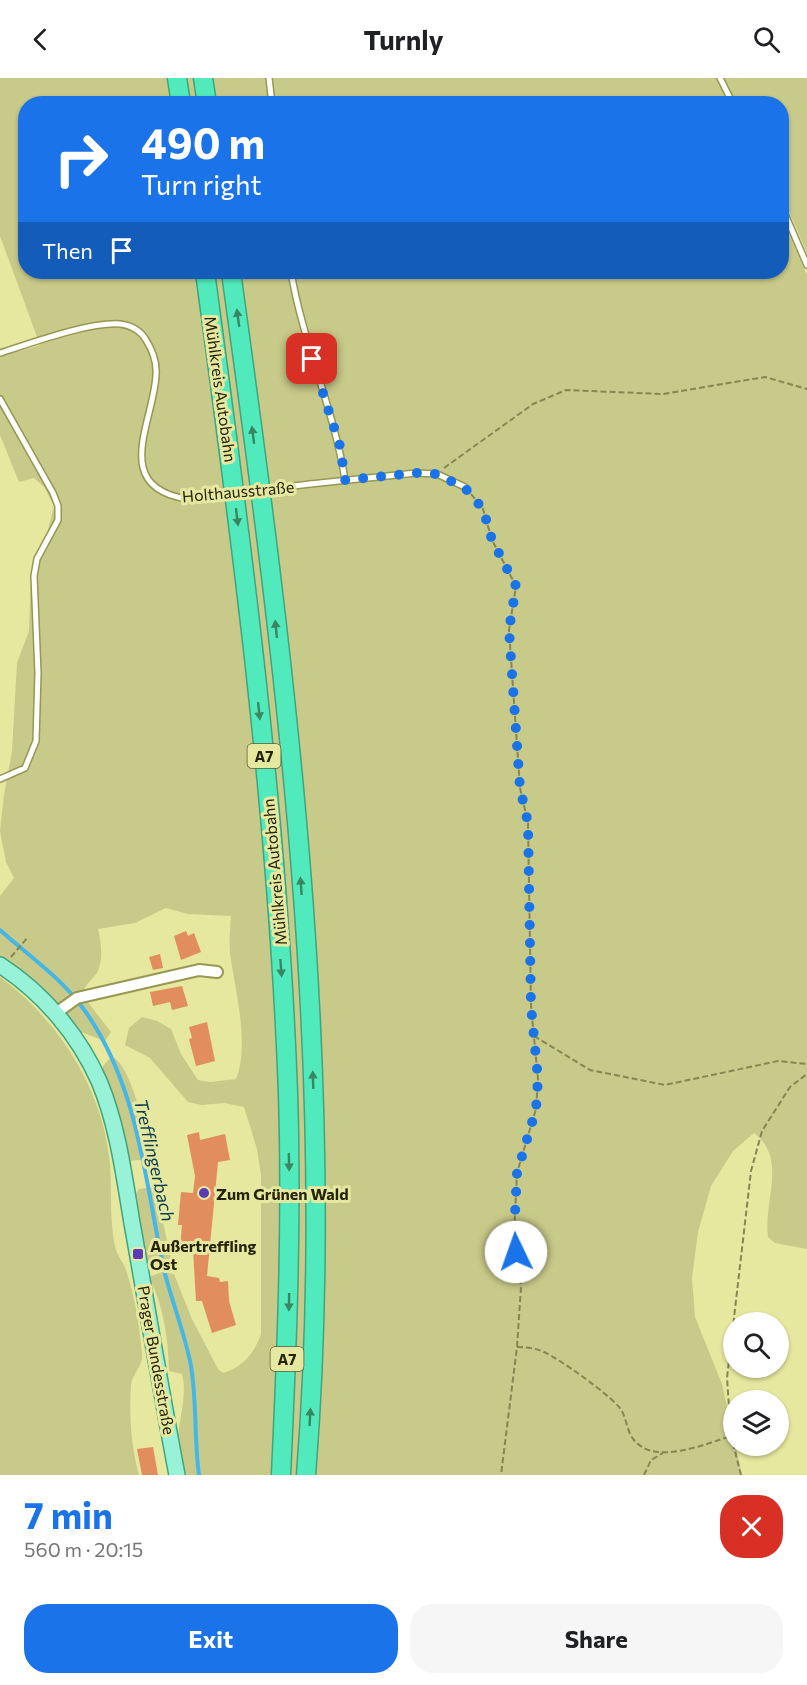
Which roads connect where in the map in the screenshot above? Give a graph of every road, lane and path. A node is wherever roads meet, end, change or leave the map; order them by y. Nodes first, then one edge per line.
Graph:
1 (177, 78) edge
2 (203, 78) edge
3 (269, 78) edge
4 (720, 78) edge
5 (180, 96) edge
6 (206, 96) edge
7 (271, 96) edge
8 (729, 96) edge
9 (789, 223) edge
10 (807, 265) edge
11 (206, 279) edge
12 (232, 279) edge
13 (293, 279) edge
14 (0, 353) edge
15 (807, 389) edge
16 (0, 399) edge
17 (436, 474) junction
18 (345, 480) junction
19 (465, 488) joint
20 (0, 779) edge
21 (28, 937) dead end
22 (14, 954) dead end
23 (0, 964) edge
24 (217, 972) dead end
25 (60, 1010) junction
26 (534, 1035) junction
27 (807, 1064) edge
28 (807, 1074) edge
29 (517, 1347) junction
30 (728, 1390) edge
31 (723, 1438) edge
32 (663, 1453) junction
33 (736, 1456) edge
34 (177, 1475) edge
35 (281, 1475) edge
36 (306, 1475) edge
37 (501, 1475) edge
38 (645, 1475) edge
39 (741, 1475) edge

1 - 5 highway
2 - 6 highway
3 - 7 lane
4 - 8 lane
9 - 10 lane
11 -> 35 highway, Mühlkreis Autobahn / A7
36 -> 12 highway, Mühlkreis Autobahn / A7
13 - 18 lane
14 - 18 lane, Holthausstraße, bridge
15 - 17 path
16 - 20 lane
17 - 18 lane, Holthausstraße
17 - 19 lane
19 - 26 path
21 - 22 path
23 - 25 main road, Prager Bundesstraße
24 - 25 street
25 - 34 main road, Prager Bundesstraße
26 - 27 path
26 - 29 path
28 - 30 path
29 - 32 path
29 - 37 path
31 - 32 path
32 - 38 path
33 - 39 path

